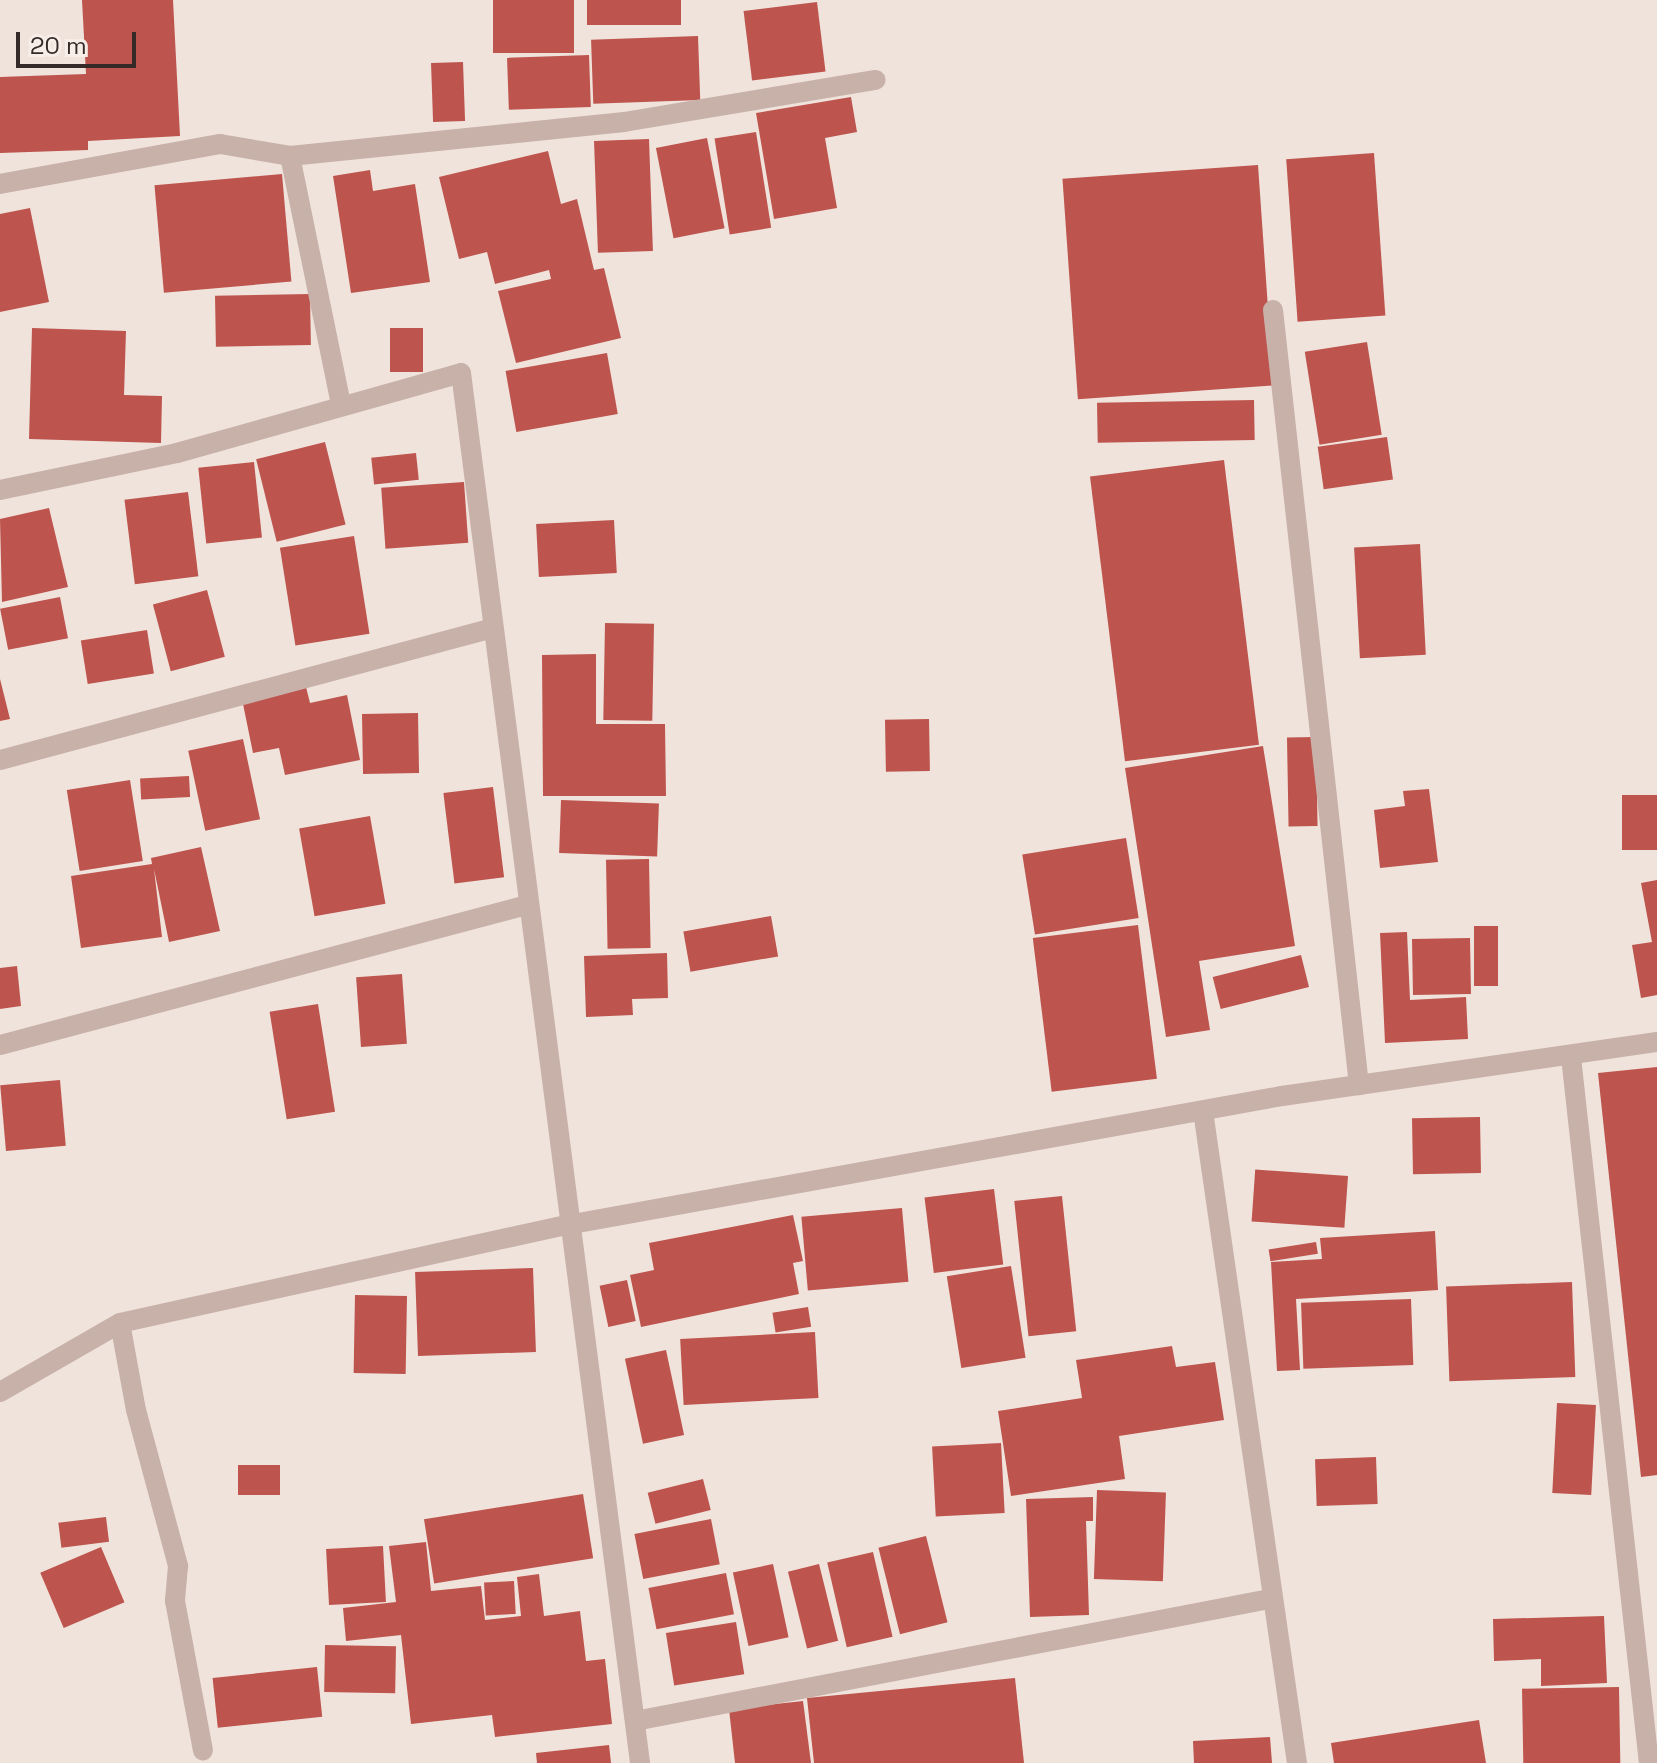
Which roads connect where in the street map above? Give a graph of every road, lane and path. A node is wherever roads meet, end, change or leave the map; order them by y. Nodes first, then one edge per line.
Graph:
1 (876, 80) dead end
2 (290, 156) junction
3 (0, 184) edge
4 (1273, 310) dead end
5 (341, 404) junction
6 (0, 490) edge
7 (493, 628) junction
8 (0, 760) edge
9 (527, 905) junction
10 (1657, 1042) edge
11 (0, 1045) edge
12 (1571, 1057) junction
13 (1359, 1085) junction
14 (1203, 1111) junction
15 (567, 1225) junction
16 (120, 1323) junction
17 (0, 1392) edge
18 (1269, 1599) junction
19 (635, 1721) junction
20 (203, 1750) dead end
21 (640, 1763) edge
22 (1297, 1763) edge
23 (1649, 1763) edge

1 - 2 street
2 - 3 street
2 - 5 street
4 - 13 street
5 - 6 street
5 - 7 street
7 - 8 street
7 - 9 street
9 - 11 street
9 - 15 street
10 - 12 street
12 - 13 street
12 - 23 street
13 - 14 street
14 - 15 street
14 - 18 street
15 - 16 street
15 - 19 street
16 - 17 street
16 - 20 street
18 - 19 street
18 - 22 street
19 - 21 street

